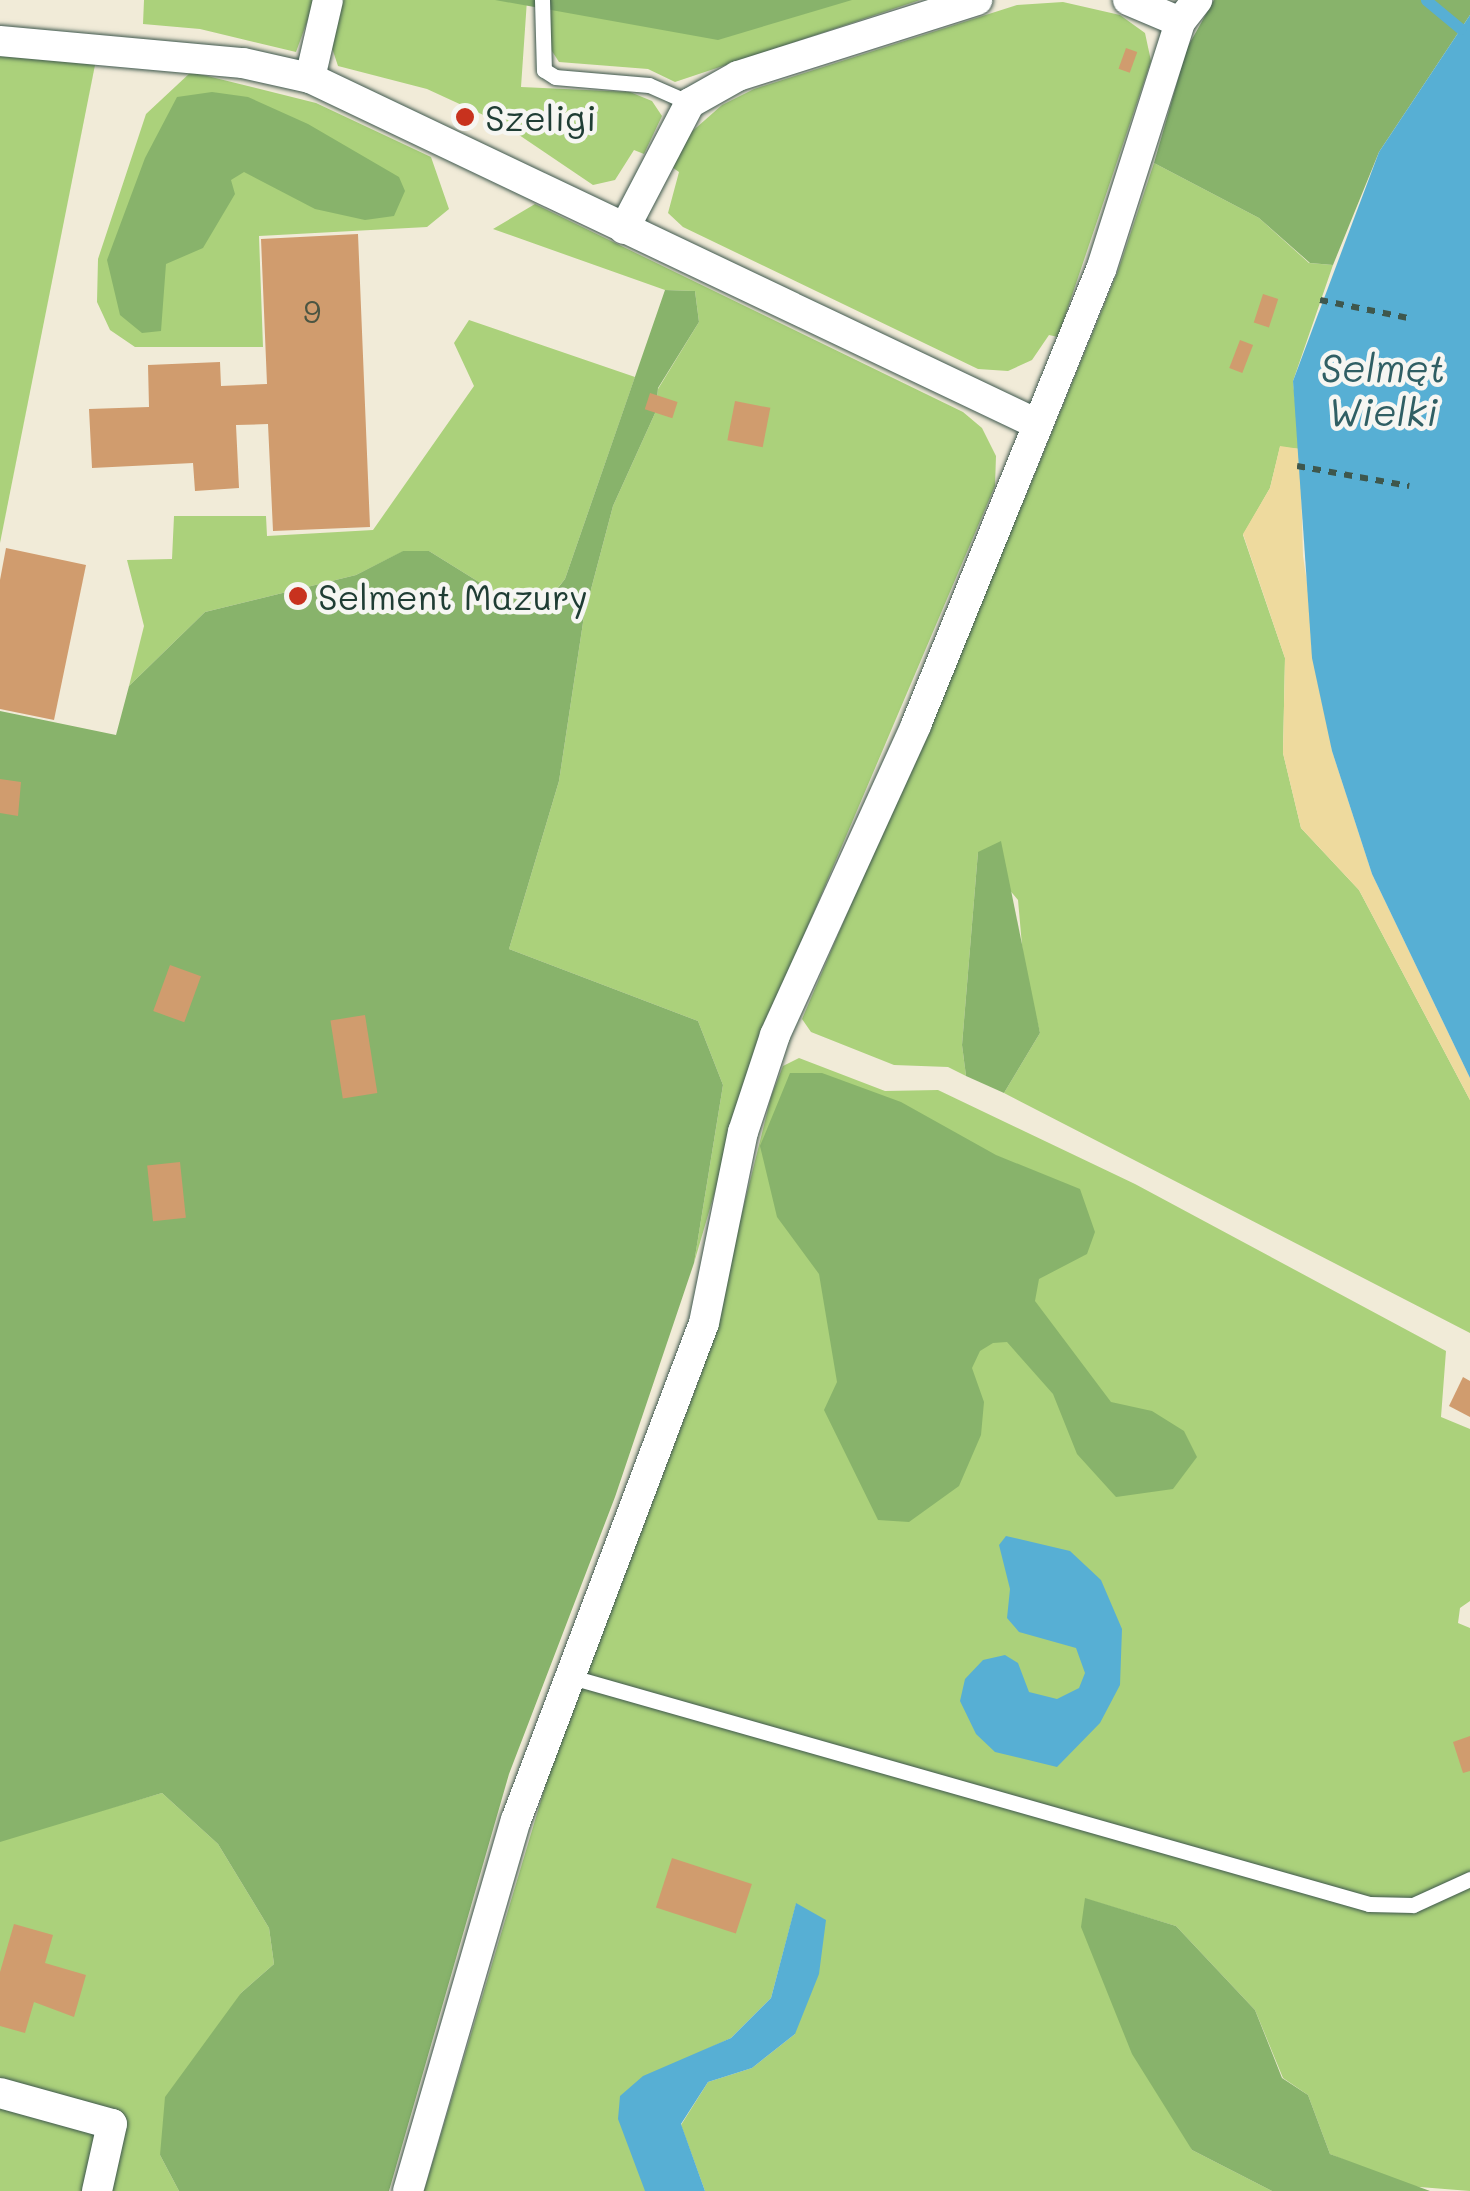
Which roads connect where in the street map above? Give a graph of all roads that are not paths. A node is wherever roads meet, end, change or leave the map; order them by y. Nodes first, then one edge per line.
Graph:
1 (328, 0) edge
2 (542, 0) edge
3 (977, 0) edge
4 (1128, 0) edge
5 (1189, 11) edge
6 (0, 41) edge
7 (310, 78) junction
8 (690, 102) junction
9 (624, 229) junction
10 (1035, 423) junction
11 (568, 1676) junction
12 (1470, 1878) edge
13 (0, 2092) edge
14 (97, 2191) edge
15 (408, 2191) edge

1 - 7 street
2 - 8 lane
3 - 8 street
4 - 5 street
5 - 10 street
6 - 7 street
7 - 9 street
8 - 9 street
9 - 10 street
10 - 11 street
11 - 12 lane
11 - 15 street
13 - 14 street

